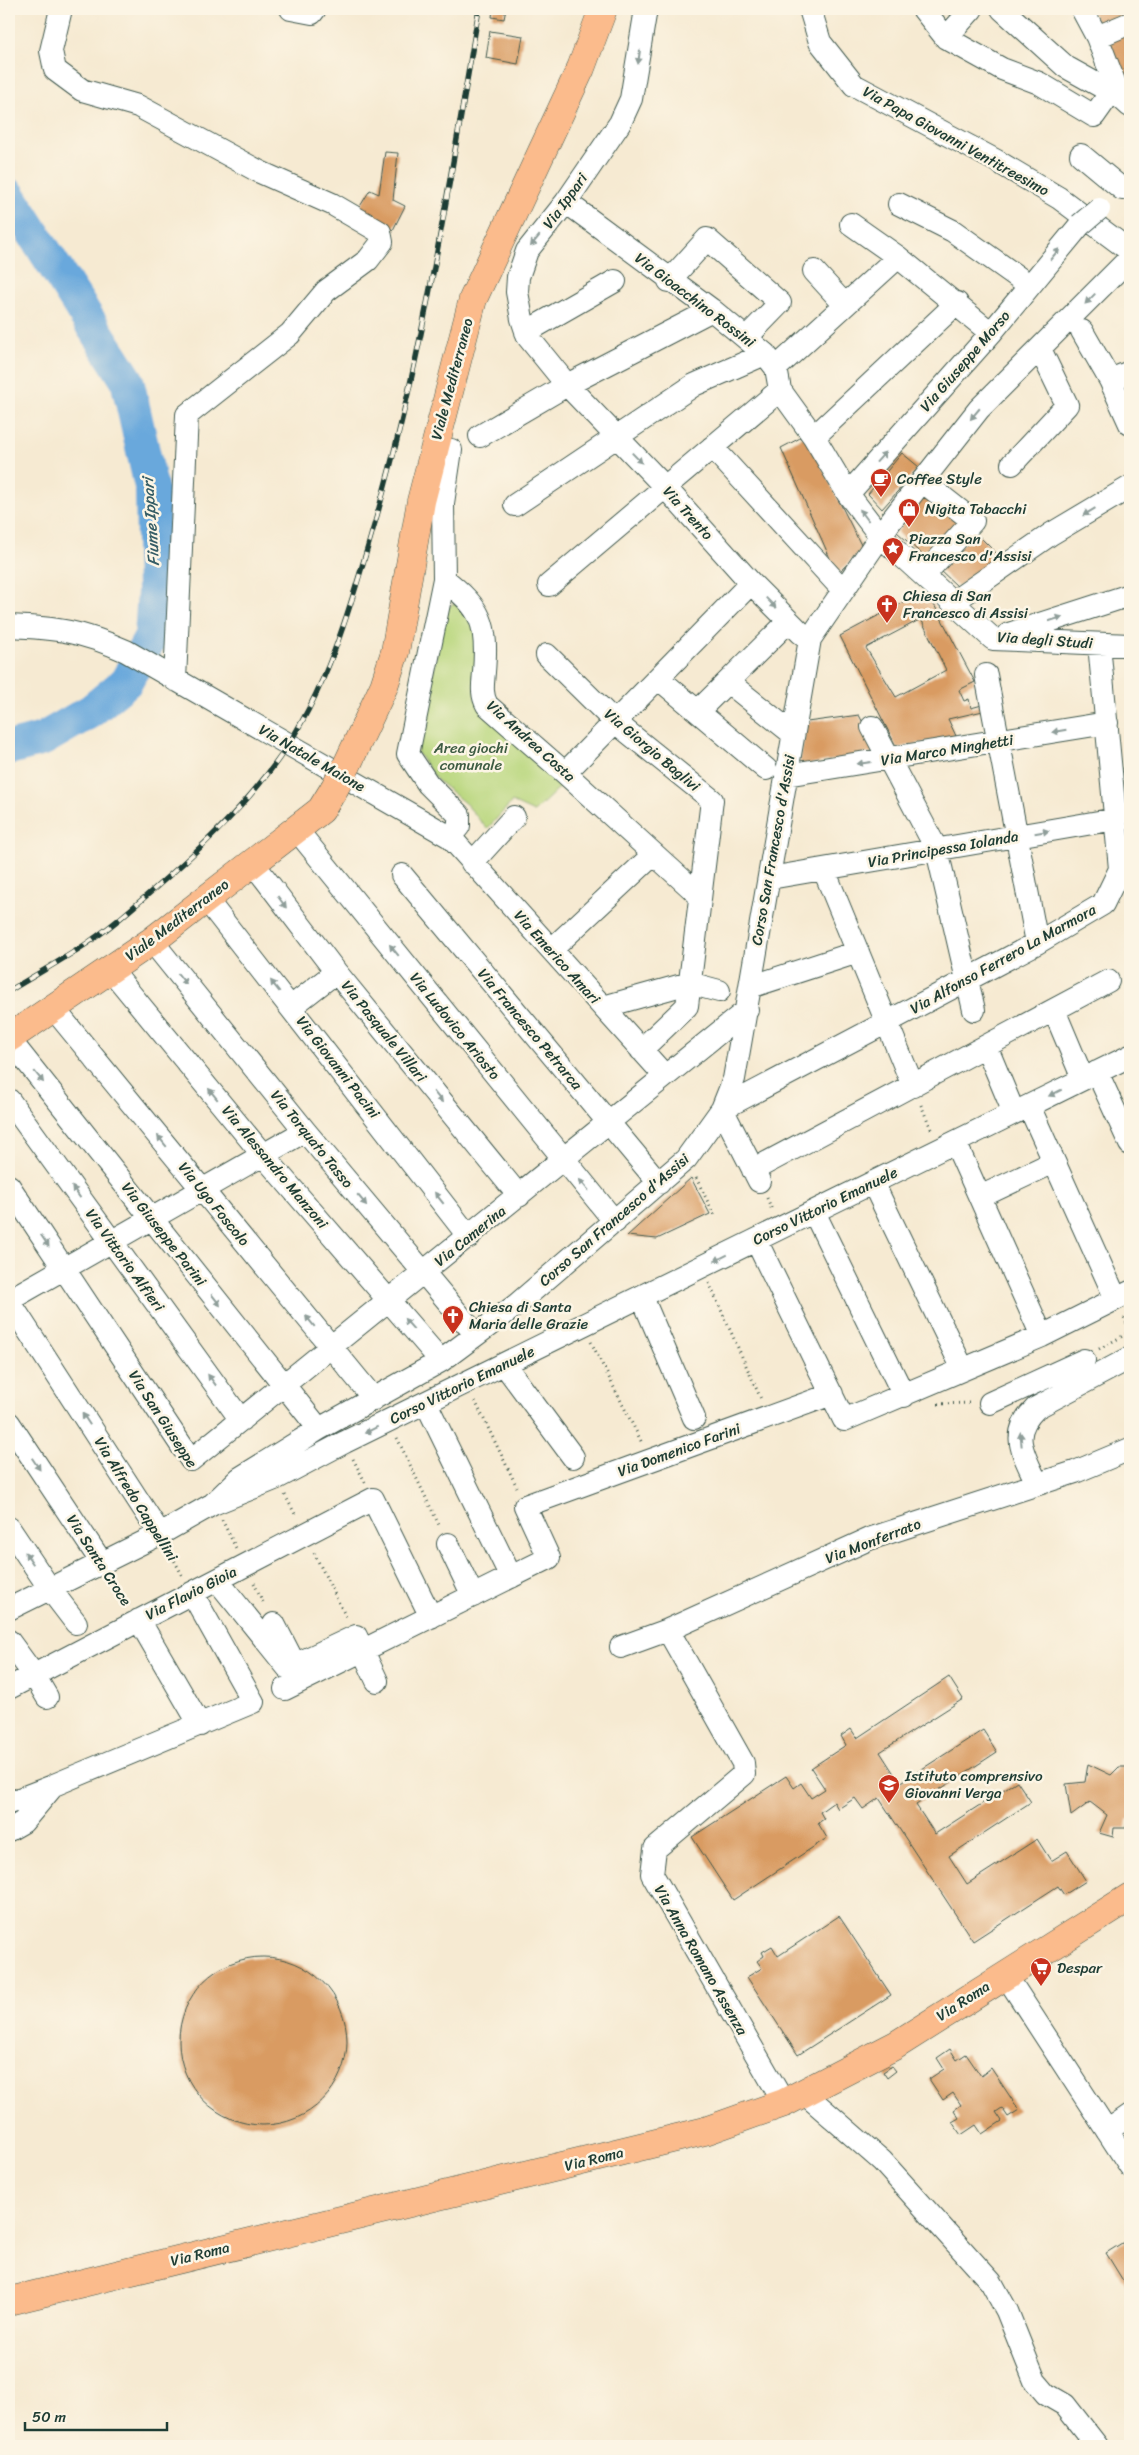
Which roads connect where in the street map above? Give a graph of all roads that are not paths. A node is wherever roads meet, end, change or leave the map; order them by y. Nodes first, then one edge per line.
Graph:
1 (61, 9) edge
2 (291, 9) edge
3 (316, 9) edge
4 (603, 9) edge
5 (646, 9) edge
6 (810, 9) edge
7 (923, 9) edge
8 (972, 9) edge
9 (1002, 9) edge
10 (1082, 9) edge
11 (1130, 23) edge
12 (1097, 37) junction
13 (946, 38) junction
14 (1123, 96) edge
15 (1081, 156) dead end
16 (1126, 185) edge
17 (566, 202) junction
18 (899, 204) dead end
19 (851, 224) dead end
20 (1078, 228) junction
21 (898, 256) junction
22 (1128, 262) edge
23 (814, 271) dead end
24 (614, 281) dead end
25 (669, 281) junction
26 (1029, 285) junction
27 (957, 304) junction
28 (845, 305) junction
29 (712, 310) junction
30 (1082, 331) dead end
31 (526, 332) junction
32 (991, 333) junction
33 (746, 337) junction
34 (1040, 349) junction
35 (770, 361) junction
36 (1120, 376) edge
37 (567, 385) junction
38 (780, 390) junction
39 (1130, 424) edge
40 (480, 436) dead end
41 (814, 436) junction
42 (617, 437) junction
43 (712, 447) junction
44 (451, 450) dead end
45 (1012, 464) dead end
46 (922, 481) junction
47 (664, 486) junction
48 (1130, 487) edge
49 (848, 494) junction
50 (432, 502) junction
51 (515, 505) dead end
52 (885, 529) junction
53 (925, 574) junction
54 (444, 580) junction
55 (751, 583) junction
56 (549, 585) dead end
57 (843, 590) junction
58 (1130, 595) edge
59 (953, 602) junction
60 (789, 621) junction
61 (9, 626) edge
62 (810, 639) junction
63 (993, 639) junction
64 (1099, 644) junction
65 (1130, 645) edge
66 (547, 655) dead end
67 (986, 675) dead end
68 (167, 676) junction
69 (658, 678) junction
70 (728, 682) junction
71 (698, 711) junction
72 (615, 722) junction
73 (1107, 723) junction
74 (872, 727) dead end
75 (793, 734) junction
76 (999, 741) junction
77 (889, 760) junction
78 (776, 772) junction
79 (565, 773) junction
80 (514, 816) dead end
81 (1116, 819) junction
82 (296, 829) junction
83 (1018, 836) junction
84 (450, 837) junction
85 (937, 850) junction
86 (654, 854) junction
87 (253, 863) junction
88 (472, 863) junction
89 (824, 870) junction
90 (402, 874) dead end
91 (770, 878) junction
92 (700, 896) junction
93 (206, 899) junction
94 (152, 941) junction
95 (1037, 943) junction
96 (552, 949) junction
97 (858, 952) junction
98 (111, 970) junction
99 (336, 972) junction
100 (968, 980) junction
101 (1108, 981) dead end
102 (689, 983) junction
103 (750, 987) junction
104 (719, 990) dead end
105 (292, 1007) junction
106 (603, 1007) junction
107 (54, 1009) junction
108 (746, 1010) junction
109 (974, 1010) dead end
110 (1054, 1010) junction
111 (887, 1022) junction
112 (9, 1038) edge
113 (986, 1046) junction
114 (642, 1050) junction
115 (1130, 1056) edge
116 (665, 1076) junction
117 (1090, 1076) junction
118 (913, 1086) junction
119 (9, 1100) edge
120 (722, 1109) junction
121 (1022, 1110) junction
122 (609, 1123) junction
123 (305, 1131) junction
124 (1130, 1144) edge
125 (947, 1146) junction
126 (264, 1155) junction
127 (563, 1161) junction
128 (1054, 1162) junction
129 (659, 1183) junction
130 (873, 1183) junction
131 (9, 1186) edge
132 (202, 1190) junction
133 (519, 1196) junction
134 (980, 1197) junction
135 (814, 1212) junction
136 (152, 1218) junction
137 (615, 1222) junction
138 (468, 1237) junction
139 (756, 1240) junction
140 (112, 1241) junction
141 (64, 1268) junction
142 (424, 1273) junction
143 (1123, 1296) edge
144 (642, 1297) junction
145 (9, 1300) edge
146 (389, 1301) junction
147 (476, 1335) junction
148 (1042, 1336) junction
149 (331, 1347) junction
150 (1130, 1358) edge
151 (958, 1359) dead end
152 (1084, 1360) dead end
153 (441, 1361) junction
154 (504, 1364) junction
155 (284, 1385) junction
156 (832, 1394) junction
157 (904, 1396) junction
158 (374, 1399) junction
159 (426, 1403) junction
160 (990, 1403) road end
161 (694, 1418) dead end
162 (241, 1420) junction
163 (9, 1423) edge
164 (319, 1429) junction
165 (1130, 1449) edge
166 (573, 1457) dead end
167 (191, 1460) joint
168 (1037, 1484) junction
169 (213, 1504) junction
170 (9, 1528) edge
171 (160, 1534) junction
172 (448, 1544) road end
173 (102, 1563) junction
174 (511, 1578) junction
175 (217, 1580) junction
176 (50, 1589) junction
177 (192, 1593) junction
178 (473, 1596) junction
179 (9, 1609) edge
180 (431, 1617) junction
181 (139, 1620) junction
182 (76, 1623) dead end
183 (274, 1624) road end
184 (668, 1630) junction
185 (9, 1641) edge
186 (359, 1644) junction
187 (621, 1647) dead end
188 (295, 1665) junction
189 (31, 1671) junction
190 (377, 1681) dead end
191 (9, 1688) edge
192 (285, 1689) dead end
193 (47, 1697) dead end
194 (200, 1725) junction
195 (54, 1785) junction
196 (9, 1803) edge
197 (9, 1830) edge
198 (1130, 1896) edge
199 (1005, 1974) junction
200 (794, 2098) junction
201 (1130, 2116) edge
202 (1107, 2130) junction
203 (1130, 2166) edge
204 (9, 2301) edge
205 (1097, 2446) edge

1 - 68 street
2 - 3 street
4 - 50 main road, Viale Mediterraneo
5 -> 17 street, Via Ippari
6 - 22 street, Via Papa Giovanni Ventitreesimo
7 - 13 street
8 - 13 street
9 - 14 street
10 - 12 street
11 - 12 street
12 - 14 street
13 - 14 street
15 - 16 street
16 - 20 street, Via Giuseppe Morso, bridge
17 - 25 street, Via Gioacchino Rossini
17 -> 31 street, Via Ippari
18 - 26 street
19 - 21 street
20 - 22 street
26 -> 20 street, Via Giuseppe Morso
21 - 27 street
21 - 28 street
22 -> 34 street, Corso San Francesco d'Assisi
23 - 28 street
24 - 31 street
25 - 29 street, Via Gioacchino Rossini
25 - 33 street
26 - 32 street, Via Giuseppe Morso
27 - 32 street
27 - 41 street
28 - 35 street
29 - 33 street, Via Gioacchino Rossini
29 - 37 street
30 - 36 street
31 - 37 street, Via Ippari
49 -> 32 street, Via Giuseppe Morso
33 - 35 street, Via Gioacchino Rossini
34 - 45 street
34 -> 46 street, Corso San Francesco d'Assisi
35 - 38 street
35 - 42 street
36 - 39 street
37 - 40 street
37 - 42 street, Via Trento
38 - 41 street
38 - 43 street
41 - 49 street
42 -> 47 street, Via Trento
42 - 51 street
43 - 47 street
43 - 57 street
44 - 50 street
46 - 52 street, Corso San Francesco d'Assisi
46 - 53 street
47 - 55 street, Via Trento
47 - 56 street
48 -> 59 street
52 -> 49 street, Via degli Studi
50 - 54 street
50 - 82 main road, Viale Mediterraneo, bridge
52 - 53 street, Via degli Studi
52 - 57 street, Corso San Francesco d'Assisi
53 - 59 street, Via degli Studi
54 - 79 street, Via Andrea Costa
54 - 84 street
55 -> 60 street, Via Trento
55 - 69 street
57 - 62 street, Corso San Francesco d'Assisi
63 -> 58 street
59 - 63 street, Via degli Studi
60 - 62 street, Via Trento
60 - 70 street
61 - 68 street, Via Natale Maione
62 - 75 street, Corso San Francesco d'Assisi
63 - 64 street, Via degli Studi
64 - 65 street, Via degli Studi
64 - 73 street, Via Alfonso Ferrero La Marmora
66 - 72 street, Via Giorgio Baglivi
67 - 76 street
68 - 84 street, Via Natale Maione
69 - 71 street
69 - 72 street
70 - 71 street
70 - 75 street
71 - 78 street
72 - 79 street
72 - 92 street, Via Giorgio Baglivi
73 -> 76 street, Via Marco Minghetti
73 - 81 street, Via Alfonso Ferrero La Marmora
74 - 77 street
75 - 78 street, Corso San Francesco d'Assisi
76 - 77 street, Via Marco Minghetti
76 - 83 street
77 -> 78 street, Via Marco Minghetti
77 - 85 street
78 - 91 street, Corso San Francesco d'Assisi
79 - 86 street, Via Andrea Costa
80 - 88 street
83 -> 81 street, Via Principessa Iolanda
81 - 95 street, Via Alfonso Ferrero La Marmora
82 - 87 main road, Viale Mediterraneo
127 -> 82 street, Via Ludovico Ariosto
83 - 85 street, Via Principessa Iolanda
83 - 95 street
84 - 88 street, Via Emerico Amari
85 - 89 street, Via Principessa Iolanda
85 - 100 street
86 - 92 street, Via Andrea Costa
86 - 96 street
87 - 93 main road, Viale Mediterraneo
87 -> 99 street, Via Pasquale Villari
88 - 96 street, Via Emerico Amari
89 - 91 street, Via Principessa Iolanda
89 - 97 street
90 - 122 street, Via Francesco Petrarca
91 - 103 street, Corso San Francesco d'Assisi
92 - 102 street, Via Giorgio Baglivi
93 - 94 main road, Viale Mediterraneo
105 -> 93 street, Via Giovanni Pacini
94 - 98 main road, Viale Mediterraneo
94 -> 123 street, Via Torquato Tasso
95 - 100 street, Via Alfonso Ferrero La Marmora
96 - 106 street, Via Emerico Amari
97 - 103 street
97 - 111 street
98 - 107 main road, Viale Mediterraneo
126 -> 98 street, Via Alessandro Manzoni
99 - 105 street
99 -> 133 street, Via Pasquale Villari
100 - 109 street
100 - 111 street, Via Alfonso Ferrero La Marmora
101 - 110 street
102 - 104 street
102 - 106 street
102 - 114 street, Via Giorgio Baglivi
103 - 108 street, Corso San Francesco d'Assisi
138 -> 105 street, Via Giovanni Pacini
106 - 114 street, Via Emerico Amari
107 - 112 main road, Viale Mediterraneo
132 -> 107 street, Via Ugo Foscolo
108 - 116 street, Via Camerina
108 - 120 street, Corso San Francesco d'Assisi
110 - 113 street
110 - 117 street
111 - 118 street
111 - 120 street, Via Alfonso Ferrero La Marmora
112 -> 136 street, Via Giuseppe Parini
113 - 118 street
113 - 121 street
114 - 116 street, Via Emerico Amari
115 - 117 street, Corso Vittorio Emanuele
116 - 122 street, Via Camerina
117 -> 121 street, Corso Vittorio Emanuele
117 - 124 street
118 - 120 street
140 -> 119 street, Via Vittorio Alfieri
120 - 129 street, Corso San Francesco d'Assisi
121 - 125 street, Corso Vittorio Emanuele
121 - 128 street
122 - 127 street, Via Camerina
122 - 129 street, Via Francesco Petrarca
123 - 126 street
123 -> 142 street, Via Torquato Tasso
125 - 130 street, Corso Vittorio Emanuele
125 - 134 street
126 - 132 street
126 - 146 street, Via Alessandro Manzoni
127 - 133 street, Via Camerina
137 -> 127 street, Via Ludovico Ariosto
128 - 134 street
128 - 143 street
129 - 137 street, Corso San Francesco d'Assisi
130 - 135 street, Corso Vittorio Emanuele
130 - 151 street
131 -> 141 street, Via San Giuseppe
132 - 136 street
149 -> 132 street, Via Ugo Foscolo
133 - 138 street, Via Camerina
134 - 148 street
135 - 139 street, Corso Vittorio Emanuele
135 - 157 street
136 - 140 street
136 -> 155 street, Via Giuseppe Parini
137 - 147 street, Corso San Francesco d'Assisi
138 - 142 street, Via Camerina
139 -> 144 street, Corso Vittorio Emanuele
139 - 156 street
140 - 141 street
162 -> 140 street, Via Vittorio Alfieri
141 - 145 street
141 - 167 street, Via San Giuseppe
142 - 146 street, Via Camerina
142 - 147 street, Via Torquato Tasso
143 - 148 street
144 - 154 street, Corso Vittorio Emanuele
144 - 161 street
171 -> 145 street, Via Alfredo Cappellini
146 - 149 street, Via Camerina
153 -> 146 street, Via Alessandro Manzoni
147 - 153 street, Corso San Francesco d'Assisi
148 - 157 street
149 - 155 street, Via Camerina
149 - 158 street, Via Ugo Foscolo
168 -> 150 street
152 - 160 street
153 - 158 street, Corso San Francesco d'Assisi
154 - 159 street, Corso Vittorio Emanuele
154 - 166 street
155 - 162 street, Via Camerina
155 - 164 street, Via Giuseppe Parini
156 - 157 street
156 - 174 street, Via Domenico Farini
158 - 164 street, Corso San Francesco d'Assisi
159 -> 169 street, Corso Vittorio Emanuele
159 - 174 street
162 - 167 street, Via Camerina
163 -> 173 street, Via Santa Croce
164 - 169 street, Corso San Francesco d'Assisi
165 - 168 street, Via Monferrato
168 - 184 street, Via Monferrato
169 - 171 street, Corso Vittorio Emanuele
176 -> 170 street
171 - 173 street, Corso Vittorio Emanuele
172 - 178 street
173 - 176 street, Corso Vittorio Emanuele
174 - 178 street
175 - 177 street, Via Flavio Gioia
175 - 180 street, Via Flavio Gioia
175 - 188 street
176 - 179 street, Corso Vittorio Emanuele
176 - 182 street
177 - 181 street, Via Flavio Gioia
177 - 194 street
178 - 180 street
180 - 186 street
181 - 189 street, Via Flavio Gioia
181 - 194 street, Via Santa Croce
183 - 188 street
184 - 187 street, Via Monferrato
184 - 200 street, Via Anna Romano Assenza
185 - 189 street
186 - 188 street
186 - 190 street
186 - 192 street
189 - 191 street, Via Flavio Gioia
189 - 193 street
194 - 195 street
195 - 196 street
195 - 197 street
198 - 199 main road, Via Roma
199 - 200 main road, Via Roma
199 - 202 street
200 - 204 main road, Via Roma
200 - 205 street, Via Anna Romano Assenza
201 - 202 street
202 - 203 street

